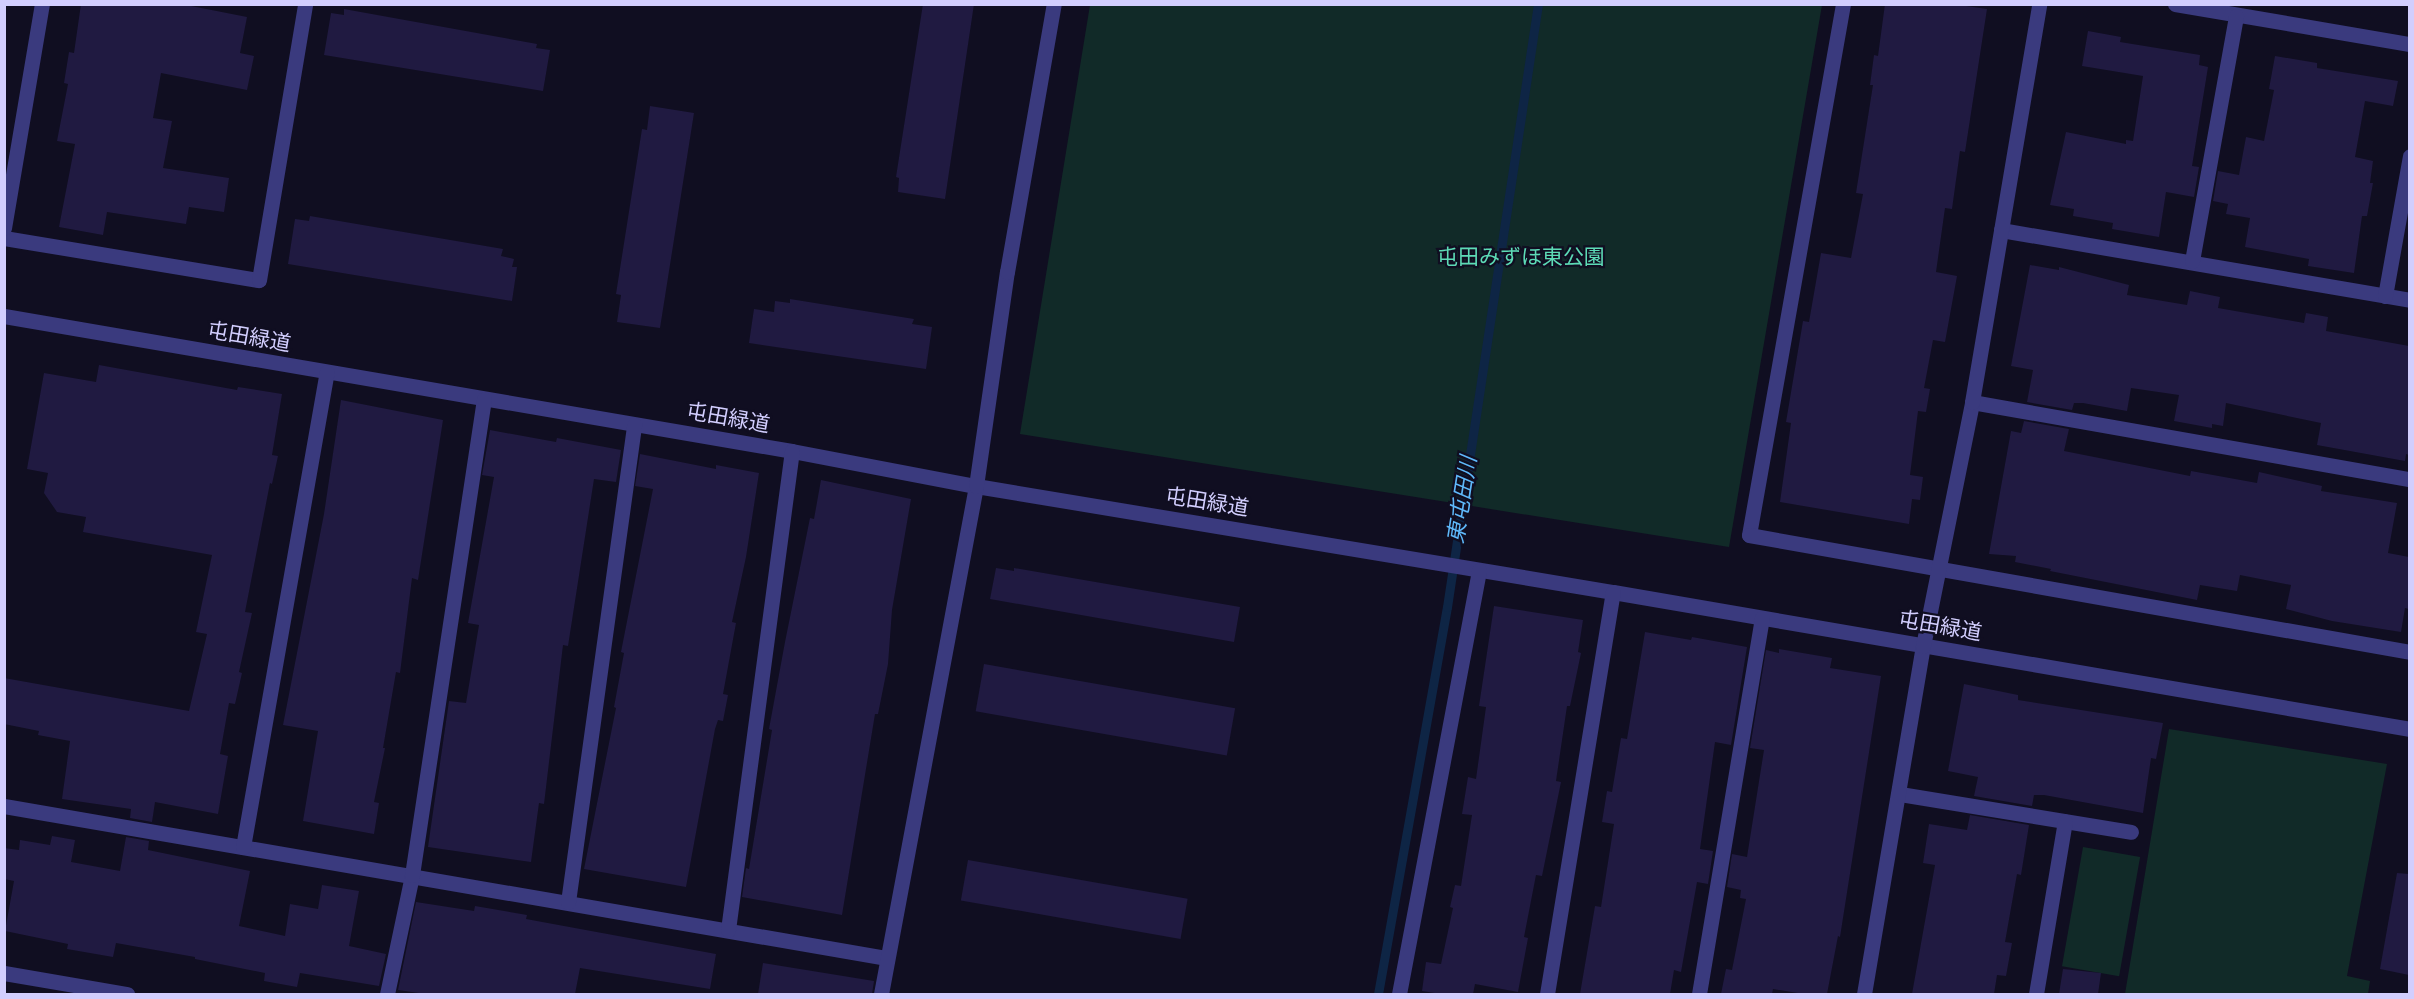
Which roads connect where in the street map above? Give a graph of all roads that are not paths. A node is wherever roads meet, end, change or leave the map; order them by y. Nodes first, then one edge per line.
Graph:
1 (42, 4) edge
2 (305, 4) edge
3 (1054, 4) edge
4 (1843, 4) edge
5 (2039, 4) edge
6 (2175, 4) edge
7 (2236, 16) junction
8 (2409, 44) edge
9 (2409, 156) edge
10 (4, 228) edge
11 (2001, 230) junction
12 (4, 238) edge
13 (2192, 261) junction
14 (2385, 296) junction
15 (2409, 300) edge
16 (4, 316) edge
17 (327, 372) junction
18 (484, 399) junction
19 (1972, 402) junction
20 (634, 425) junction
21 (792, 451) junction
22 (2409, 479) edge
23 (976, 486) junction
24 (1938, 568) junction
25 (1479, 570) junction
26 (1613, 592) junction
27 (1762, 618) junction
28 (1923, 646) junction
29 (2409, 652) edge
30 (2409, 729) edge
31 (1900, 794) junction
32 (4, 806) edge
33 (2065, 821) junction
34 (2131, 832) dead end
35 (243, 846) junction
36 (411, 875) junction
37 (568, 902) junction
38 (728, 930) junction
39 (887, 958) junction
40 (4, 973) edge
41 (127, 994) edge
42 (387, 994) edge
43 (881, 994) edge
44 (1400, 994) edge
45 (1547, 994) edge
46 (1699, 994) edge
47 (1864, 994) edge
48 (2036, 994) edge

1 - 10 street
2 - 12 street
3 - 23 street
4 - 24 street
5 - 11 street
6 - 7 street
7 - 8 street
7 - 13 street
9 - 14 street
11 - 13 street
11 - 19 street
13 - 14 street
14 - 15 street
16 - 17 street, 屯田緑道
17 - 18 street, 屯田緑道
17 - 35 street
18 - 20 street, 屯田緑道
18 - 36 street
19 - 22 street
19 - 24 street
20 - 21 street, 屯田緑道
20 - 37 street
21 - 23 street, 屯田緑道
21 - 38 street
23 - 25 street, 屯田緑道
23 - 39 street
24 - 28 street
24 - 29 street
25 - 26 street, 屯田緑道
25 - 44 street
26 - 27 street, 屯田緑道
26 - 45 street
27 - 28 street, 屯田緑道
27 - 46 street
28 - 30 street, 屯田緑道
28 - 31 street
31 - 33 street
31 - 47 street
32 - 35 street
33 - 34 street
33 - 48 street
35 - 36 street
36 - 37 street
36 - 42 street
37 - 38 street
38 - 39 street
39 - 43 street
40 - 41 street

